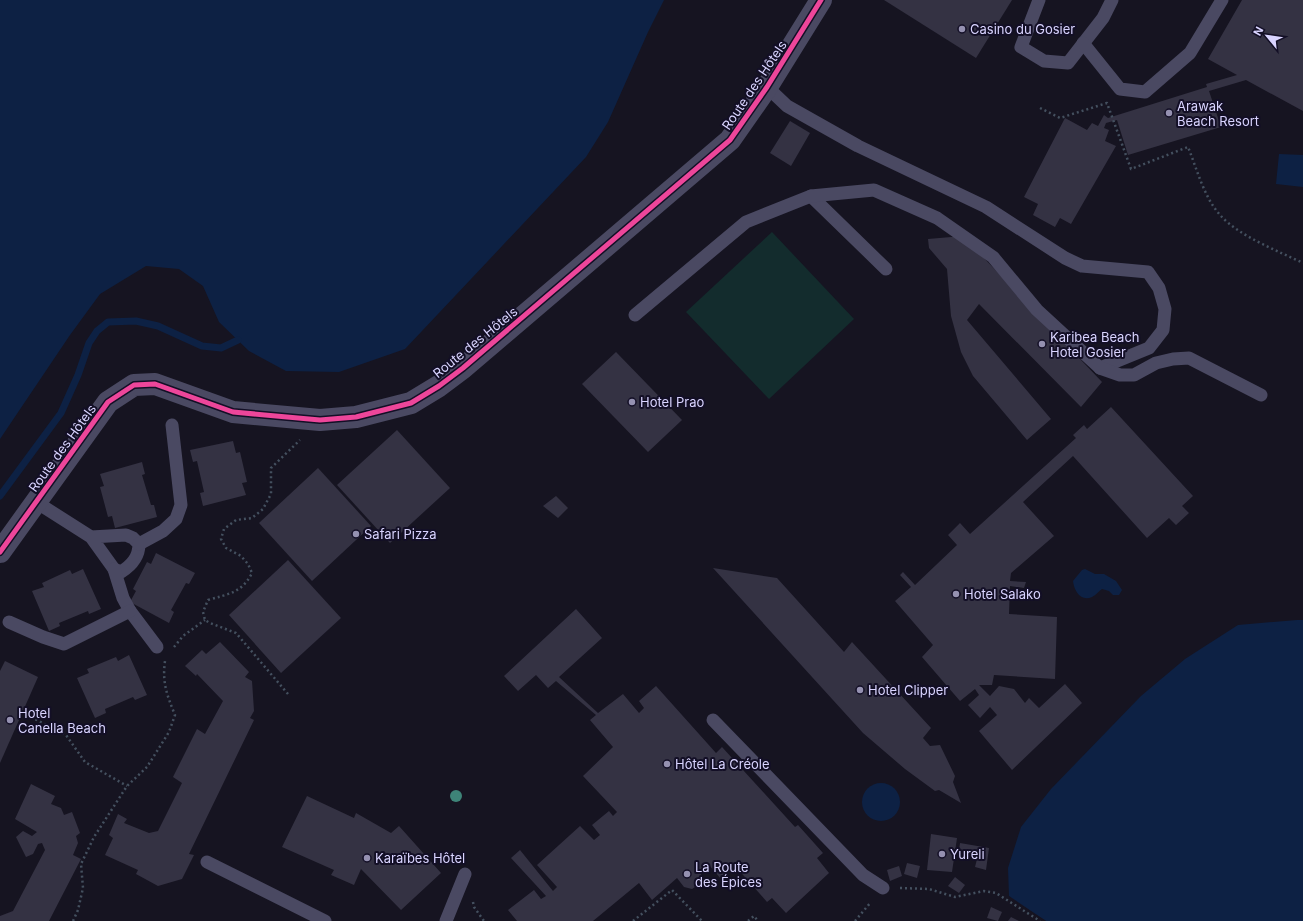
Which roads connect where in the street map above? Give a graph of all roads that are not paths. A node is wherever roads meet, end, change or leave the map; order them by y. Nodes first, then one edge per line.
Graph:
1 (821, 0) edge
2 (1038, 0) edge
3 (1112, 0) edge
4 (1222, 0) edge
5 (1083, 43) junction
6 (767, 88) junction
7 (811, 196) junction
8 (886, 269) dead end
9 (635, 315) dead end
10 (1100, 368) junction
11 (1261, 395) dead end
12 (172, 425) dead end
13 (36, 502) junction
14 (91, 537) junction
15 (139, 544) junction
16 (0, 552) edge
17 (114, 569) junction
18 (130, 611) junction
19 (9, 622) dead end
20 (162, 652) road end
21 (713, 720) dead end
22 (207, 862) dead end
23 (465, 874) dead end
24 (883, 888) road end
25 (325, 921) edge
26 (446, 921) edge

1 - 6 street, Route des Hôtels
2 - 5 lane
3 - 5 lane
4 - 5 lane
6 - 10 lane
6 - 13 street, Route des Hôtels
7 - 8 lane
7 - 9 lane
7 - 10 lane
10 - 11 lane
12 - 15 lane
13 - 14 lane
13 - 16 street, Route des Hôtels
14 - 15 lane
14 - 17 lane
15 - 17 lane
17 - 18 lane
18 - 19 lane
18 - 20 lane
21 - 24 lane
22 - 25 lane
23 - 26 lane

